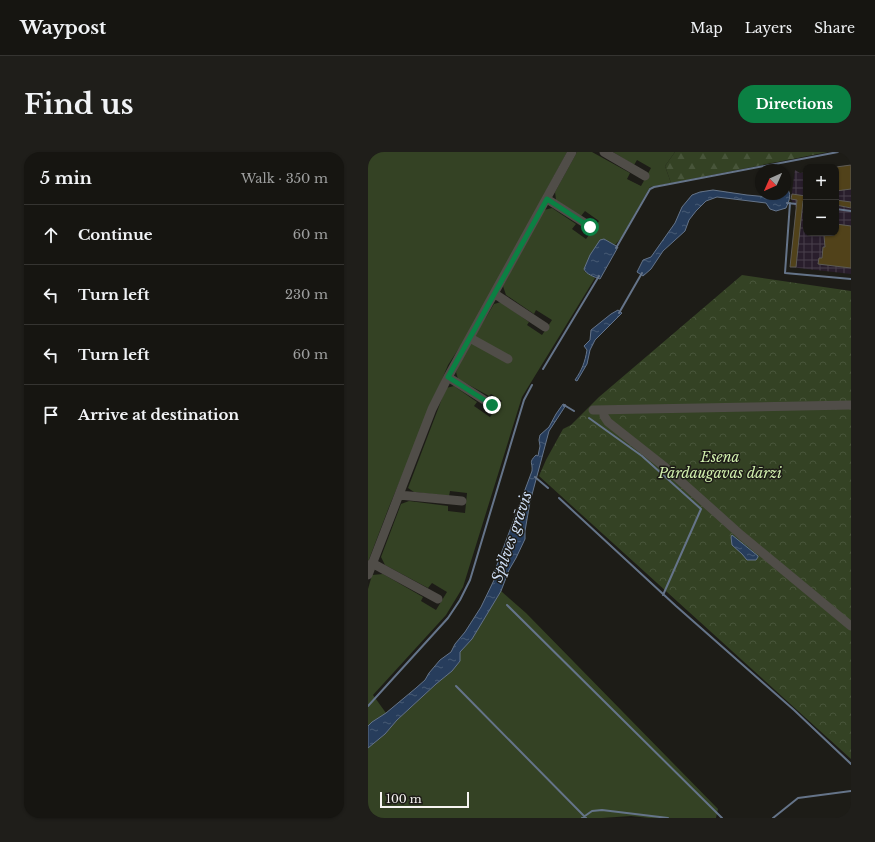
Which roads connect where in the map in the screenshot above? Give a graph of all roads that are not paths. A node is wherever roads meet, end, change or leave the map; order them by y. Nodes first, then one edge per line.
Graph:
1 (572, 152) edge
2 (604, 152) edge
3 (645, 176) dead end
4 (547, 199) junction
5 (590, 227) dead end
6 (495, 294) junction
7 (545, 327) dead end
8 (470, 338) junction
9 (508, 359) dead end
10 (448, 377) junction
11 (492, 405) dead end
12 (851, 405) edge
13 (593, 410) dead end
14 (606, 410) junction
15 (399, 495) junction
16 (462, 501) dead end
17 (372, 563) junction
18 (368, 574) edge
19 (438, 599) dead end
20 (851, 626) edge

1 - 4 street
2 - 3 street
4 - 5 street
4 - 6 street
6 - 7 street
6 - 8 street
8 - 9 street
8 - 10 street
10 - 11 street
10 - 15 street
12 - 14 street
13 - 14 street
14 - 20 street
15 - 16 street
15 - 17 street
17 - 18 street
17 - 19 street

